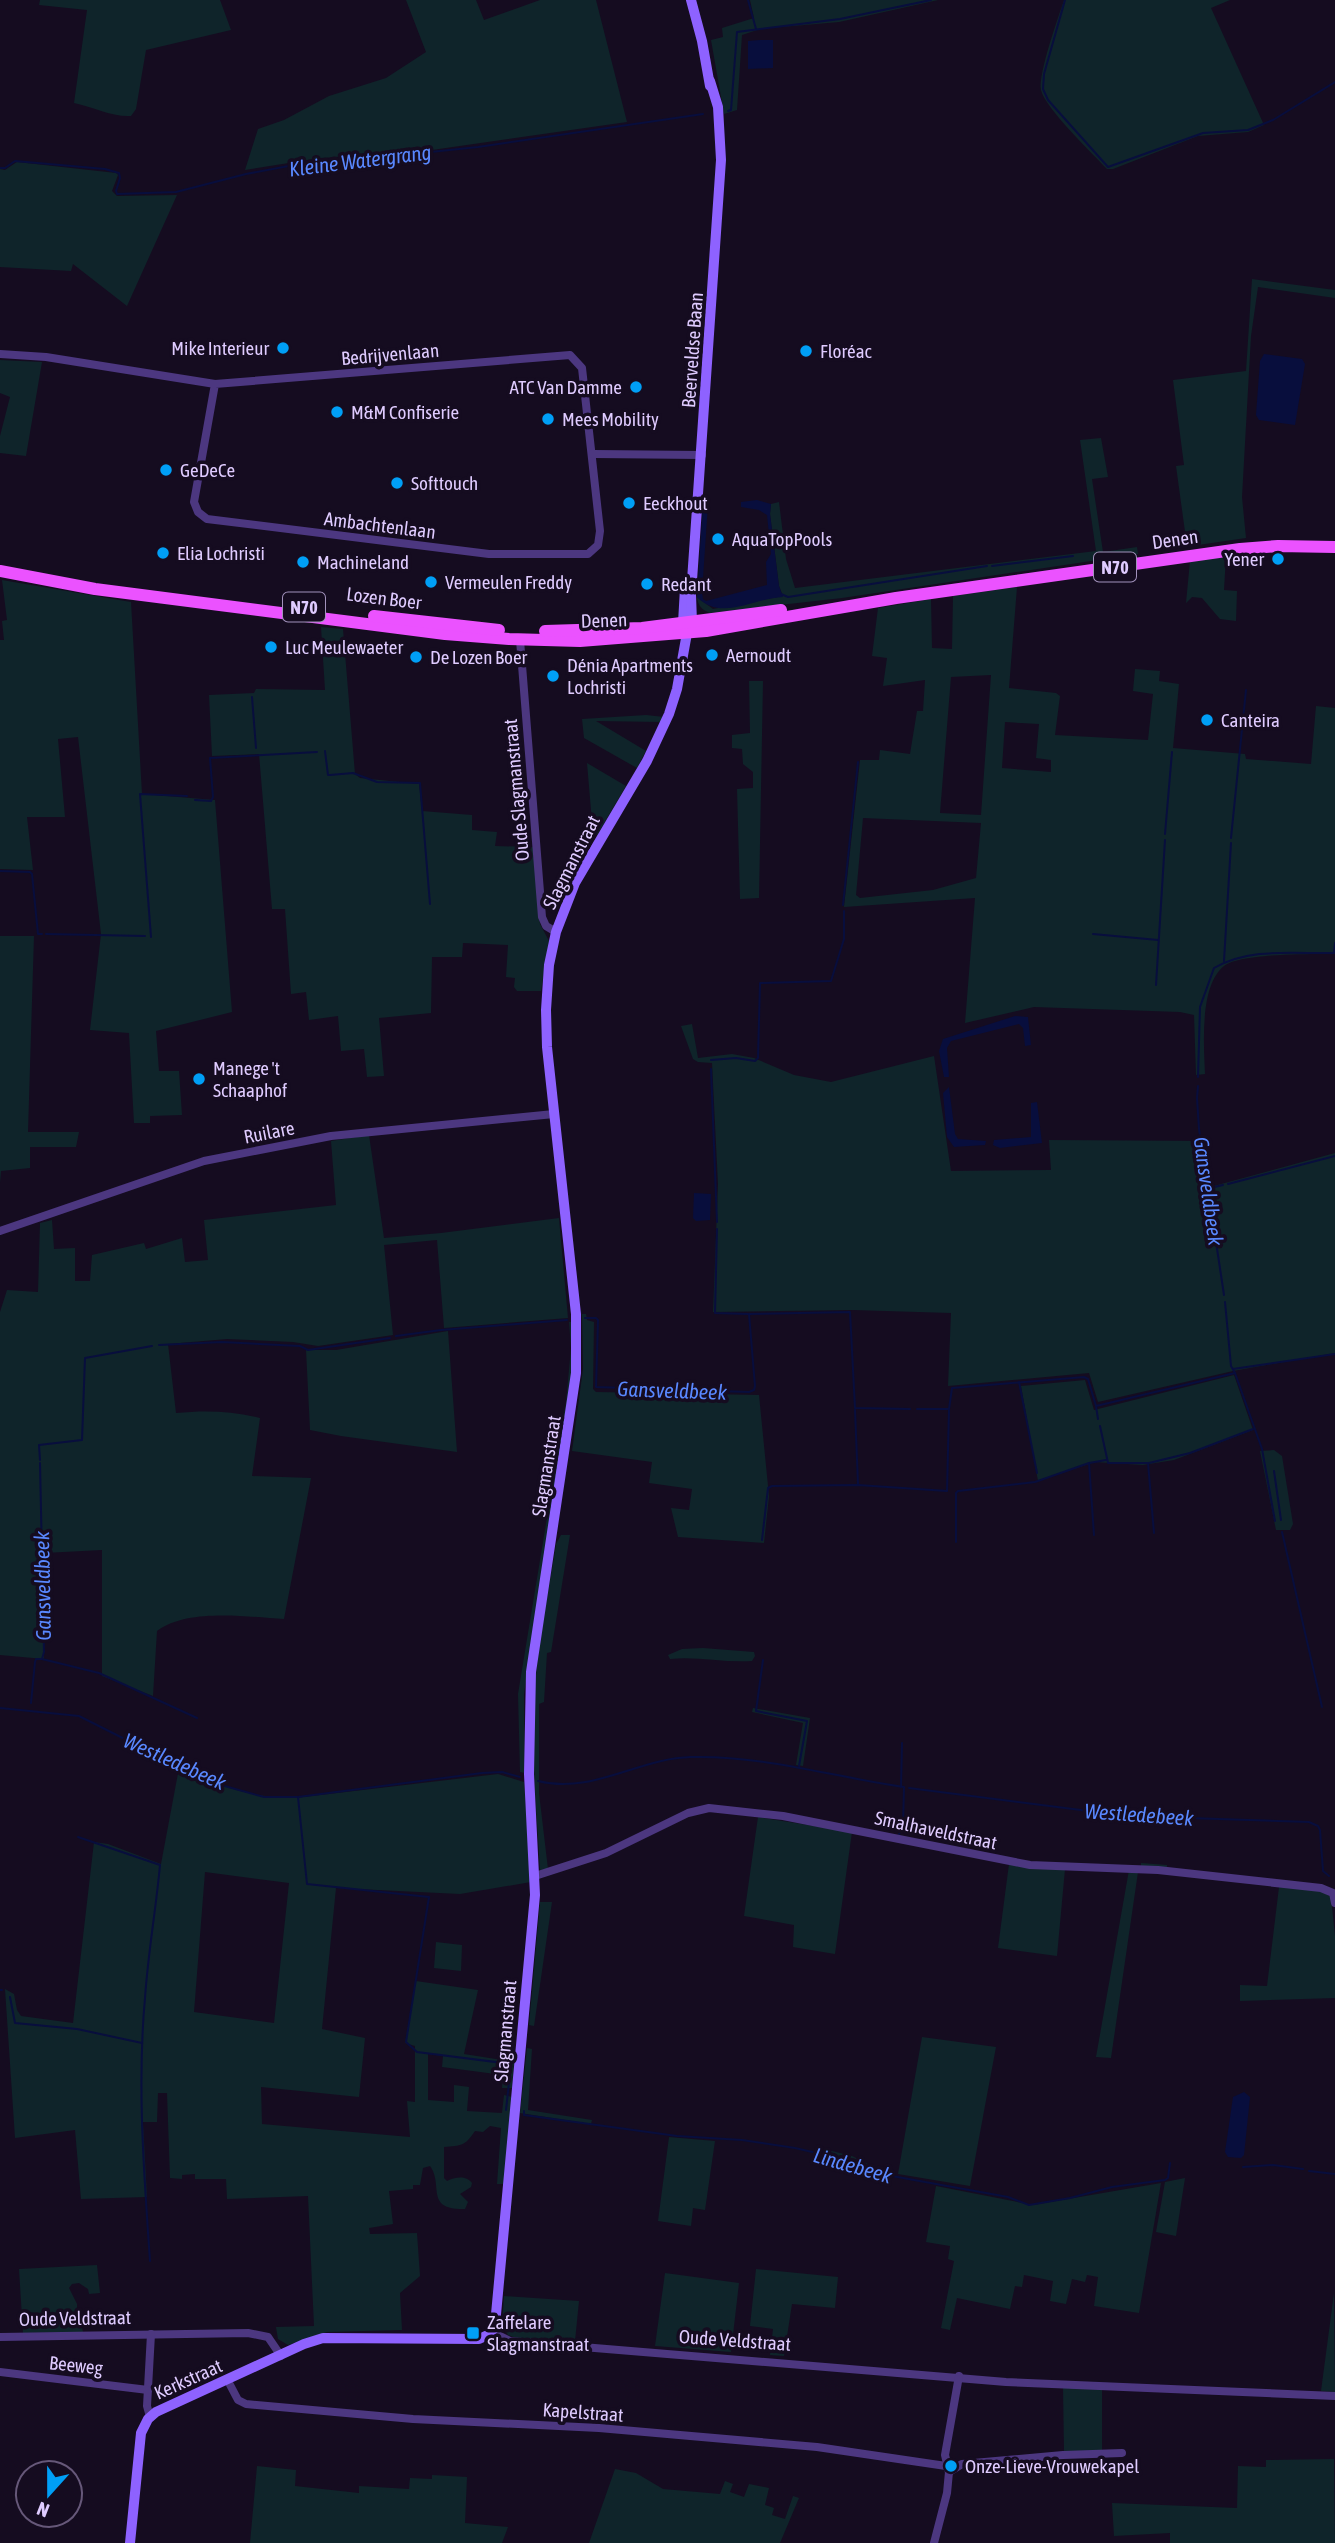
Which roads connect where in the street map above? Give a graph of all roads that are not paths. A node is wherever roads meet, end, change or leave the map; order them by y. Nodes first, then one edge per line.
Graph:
1 (691, 0) edge
2 (0, 354) edge
3 (215, 384) junction
4 (593, 454) junction
5 (699, 455) junction
6 (1335, 547) edge
7 (0, 562) edge
8 (0, 571) edge
9 (687, 626) junction
10 (520, 640) junction
11 (556, 932) junction
12 (554, 1114) junction
13 (0, 1231) edge
14 (535, 1876) junction
15 (1335, 1903) edge
16 (492, 2332) junction
17 (151, 2334) junction
18 (0, 2337) edge
19 (281, 2356) junction
20 (0, 2370) edge
21 (959, 2376) junction
22 (228, 2381) junction
23 (148, 2390) junction
24 (1335, 2396) edge
25 (150, 2417) junction
26 (1122, 2453) dead end
27 (948, 2469) junction
28 (130, 2543) edge
29 (934, 2543) edge

1 - 5 main road, Beerveldse Baan
2 - 3 street, Bedrijvenlaan
3 - 4 street, Bedrijvenlaan
3 - 4 street, Ambachtenlaan
4 - 5 street
5 - 9 main road, Beerveldse Baan
6 - 9 main road, Denen / N70
7 - 9 main road, Lozen Boer / N70
8 - 10 main road, Lozen Boer / N70
9 - 10 main road, Denen / N70
9 - 11 main road, Slagmanstraat
10 - 11 street, Oude Slagmanstraat
11 - 12 main road, Slagmanstraat
12 - 13 street, Ruilare
12 - 14 main road, Slagmanstraat
14 - 15 street, Smalhaveldstraat
14 - 16 main road, Slagmanstraat
16 - 19 main road, Oude Veldstraat
16 - 21 street, Oude Veldstraat
17 - 18 street, Oude Veldstraat
17 - 19 street, Oude Veldstraat
17 - 23 street, Oude Veldstraat
19 - 22 main road, Kerkstraat
20 - 23 street, Beeweg
21 - 24 street, Oude Veldstraat
21 - 27 street
22 - 25 main road, Kerkstraat
22 - 27 street, Kapelstraat
23 - 25 street, Oude Veldstraat
25 - 28 main road, Kerkstraat
26 - 27 street, Kapelstraat
27 - 29 street

